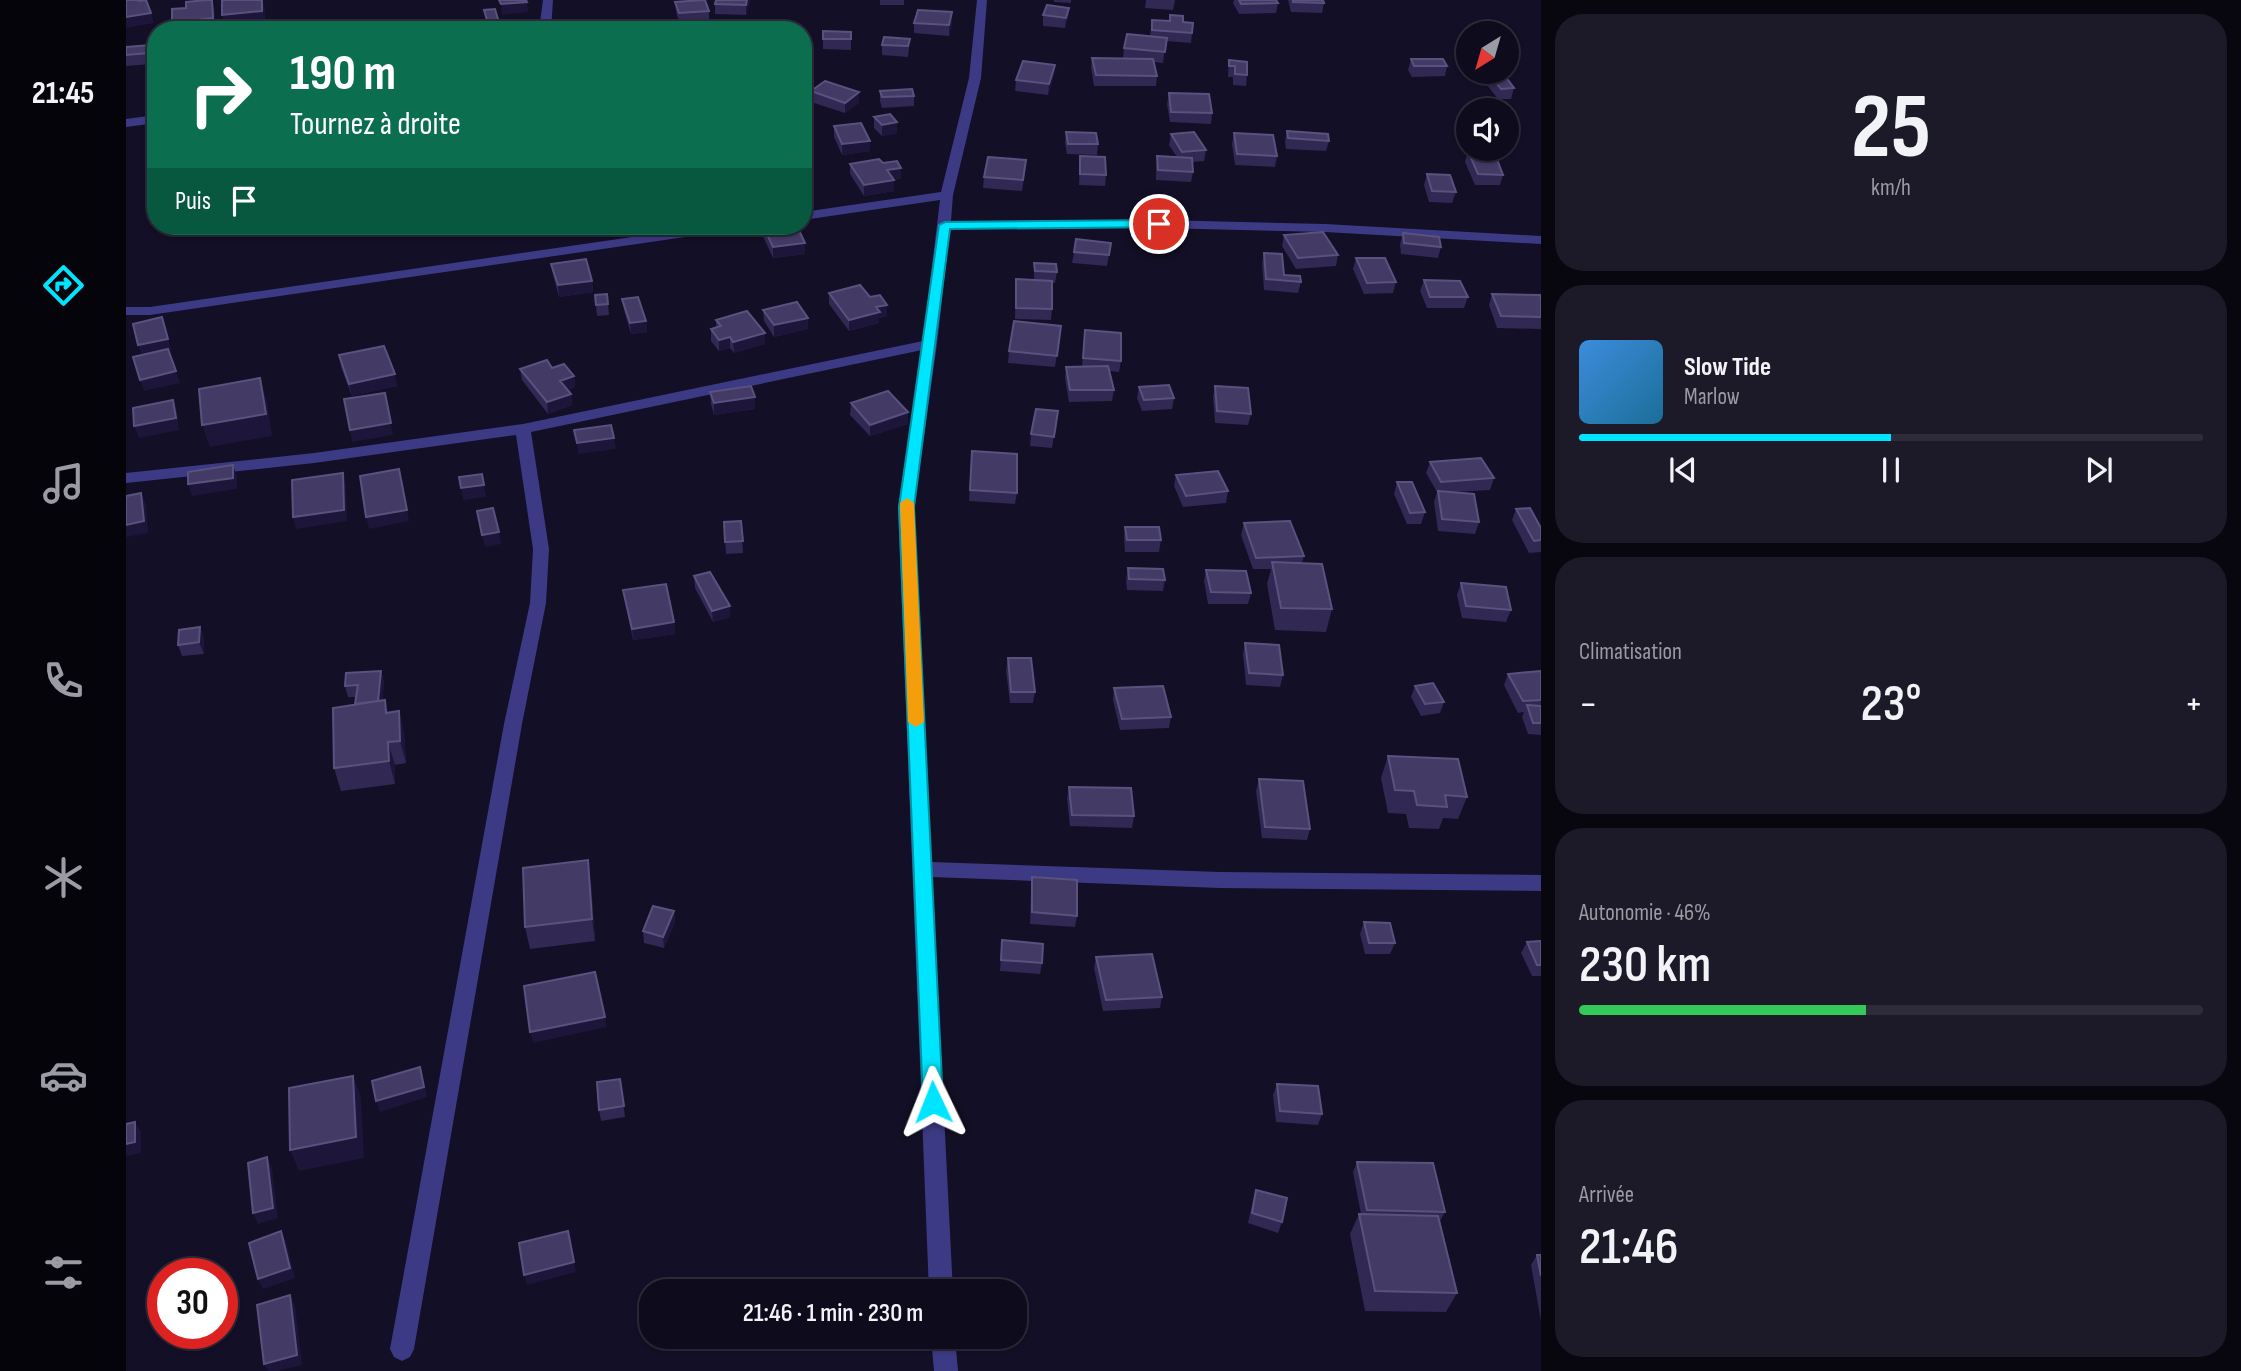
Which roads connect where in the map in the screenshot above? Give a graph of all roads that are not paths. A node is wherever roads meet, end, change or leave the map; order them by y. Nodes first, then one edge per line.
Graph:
1 (548, 0) edge
2 (982, 0) edge
3 (546, 21) edge
4 (147, 120) edge
5 (126, 123) edge
6 (947, 195) junction
7 (812, 215) edge
8 (945, 225) junction
9 (671, 235) edge
10 (1541, 240) edge
11 (126, 311) edge
12 (930, 344) junction
13 (523, 429) junction
14 (126, 478) edge
15 (922, 869) junction
16 (1541, 883) edge
17 (940, 1279) edge
18 (402, 1349) dead end
19 (944, 1349) edge
20 (946, 1371) edge

1 - 3 street
2 - 6 street
4 - 5 street
6 - 7 street
6 - 8 street
8 - 10 street
8 - 12 street
9 - 11 street
12 - 13 street
12 - 15 street
13 - 14 street
13 - 18 street
15 - 16 street
15 - 17 street
19 - 20 street

